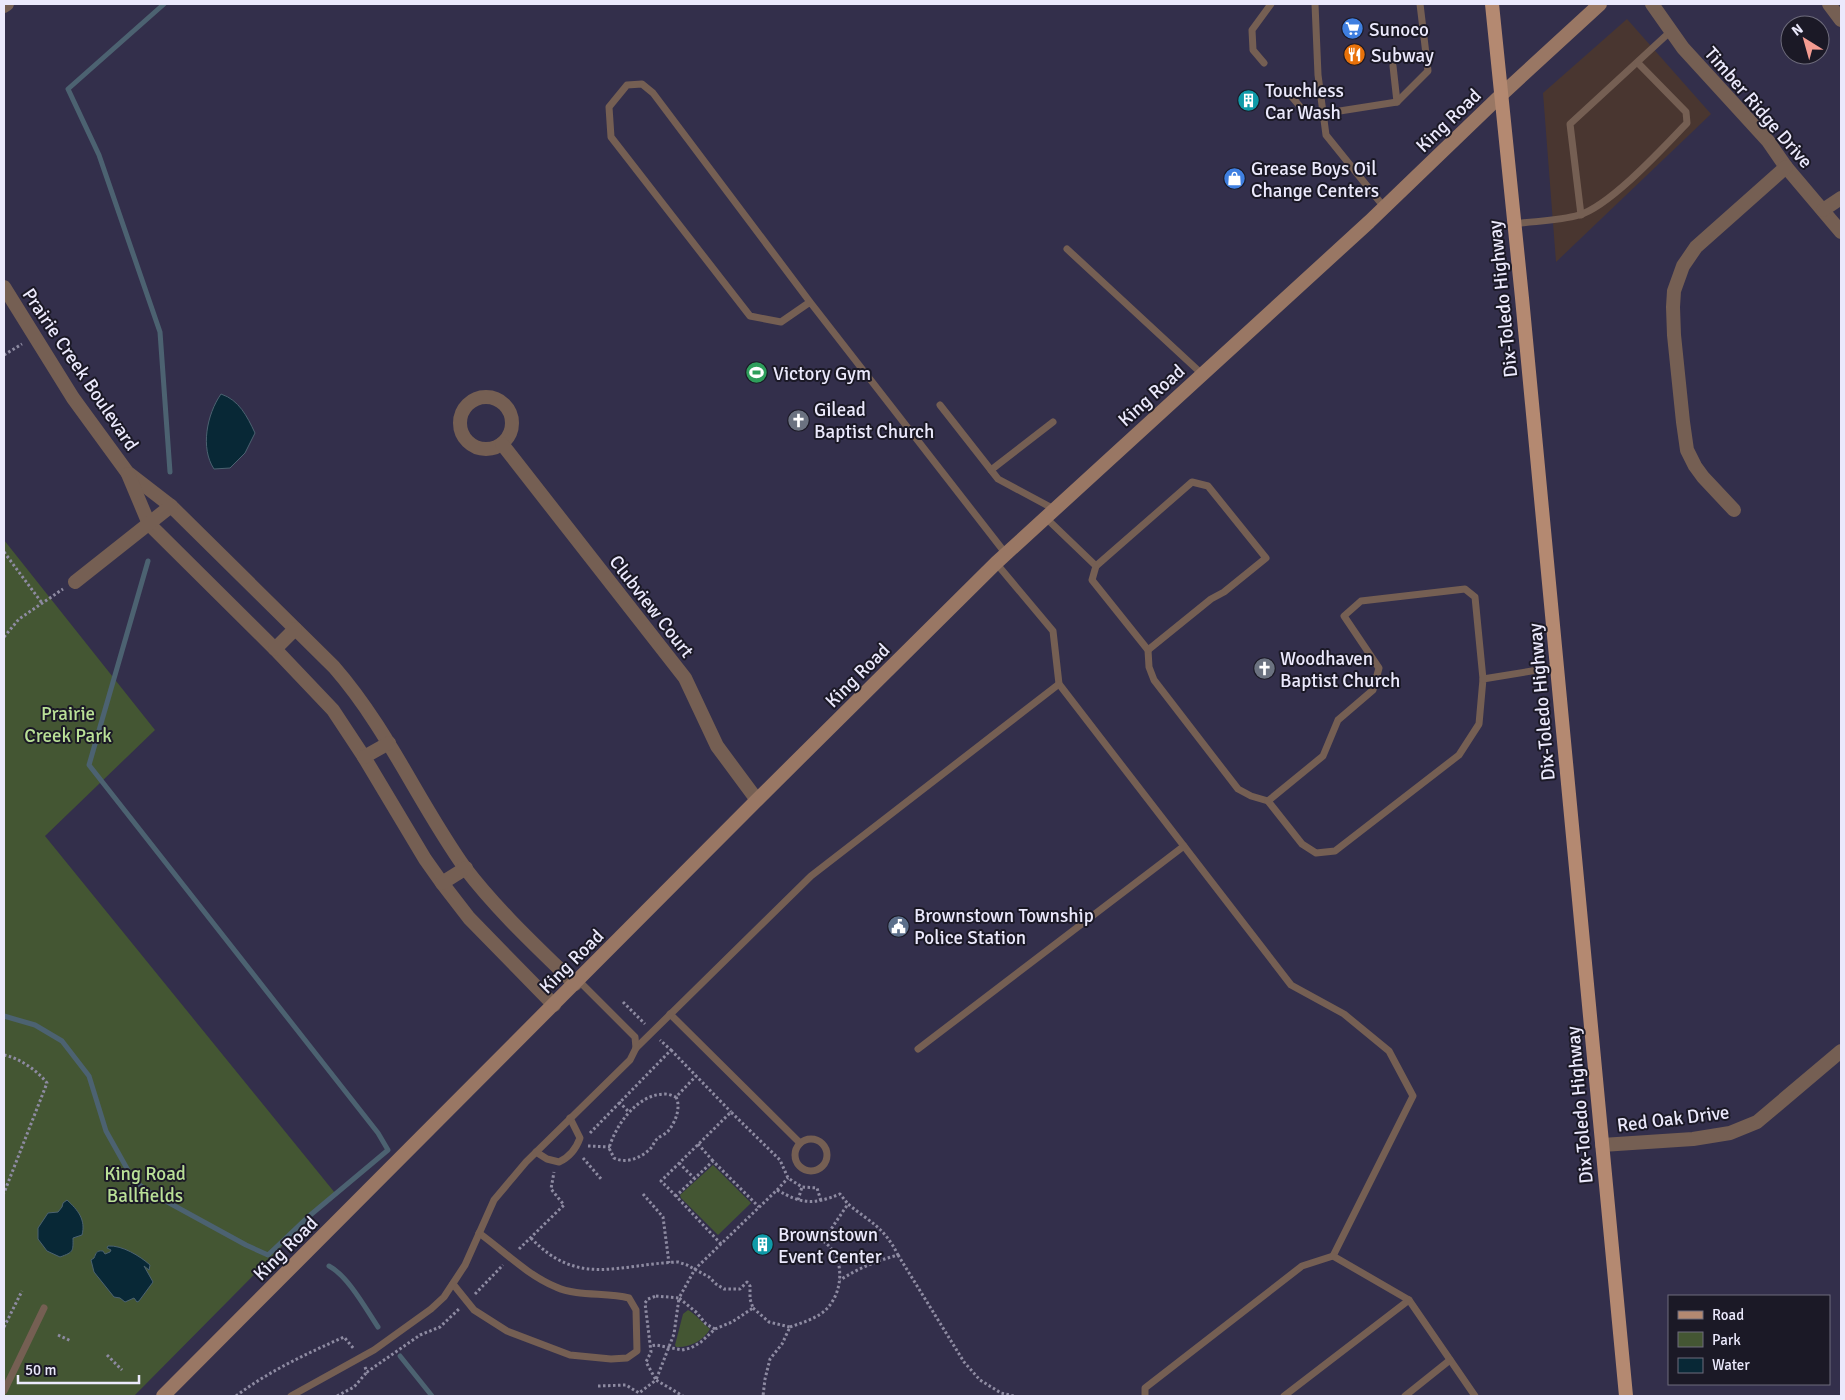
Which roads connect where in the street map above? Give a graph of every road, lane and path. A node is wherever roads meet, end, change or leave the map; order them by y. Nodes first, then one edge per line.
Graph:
1 (7, 4) edge
2 (1271, 4) edge
3 (1315, 4) edge
4 (1420, 4) edge
5 (1492, 4) edge
6 (1600, 4) edge
7 (1652, 4) edge
8 (1829, 4) edge
9 (4, 6) edge
10 (1841, 20) edge
11 (1672, 30) junction
12 (1264, 63) dead end
13 (1638, 63) junction
14 (1394, 66) dead end
15 (1287, 91) dead end
16 (1501, 95) junction
17 (1397, 102) junction
18 (1323, 114) junction
19 (1786, 167) junction
20 (1841, 198) edge
21 (1384, 207) junction
22 (1823, 210) junction
23 (1581, 215) junction
24 (1514, 224) junction
25 (1841, 232) edge
26 (1066, 249) dead end
27 (4, 287) edge
28 (810, 302) junction
29 (35, 337) junction
30 (4, 355) edge
31 (1202, 374) junction
32 (940, 405) dead end
33 (1053, 422) dead end
34 (502, 444) dead end
35 (991, 470) junction
36 (127, 472) junction
37 (171, 506) junction
38 (1734, 510) dead end
39 (1050, 513) junction
40 (149, 524) junction
41 (4, 552) edge
42 (1001, 558) junction
43 (1096, 566) junction
44 (75, 582) dead end
45 (62, 589) dead end
46 (42, 603) junction
47 (294, 629) junction
48 (4, 637) edge
49 (275, 649) junction
50 (1148, 650) junction
51 (1556, 667) junction
52 (1483, 679) junction
53 (1059, 684) junction
54 (389, 743) junction
55 (364, 757) junction
56 (757, 800) junction
57 (1268, 801) junction
58 (1184, 846) junction
59 (466, 868) junction
60 (442, 883) junction
61 (576, 982) junction
62 (623, 1002) dead end
63 (554, 1005) junction
64 (670, 1014) junction
65 (652, 1032) junction
66 (636, 1048) junction
67 (918, 1049) dead end
68 (671, 1050) junction
69 (1841, 1051) edge
70 (4, 1055) edge
71 (696, 1076) junction
72 (676, 1096) junction
73 (620, 1102) junction
74 (629, 1112) junction
75 (731, 1112) junction
76 (570, 1118) junction
77 (588, 1135) dead end
78 (588, 1141) dead end
79 (800, 1143) junction
80 (698, 1144) junction
81 (1602, 1145) junction
82 (588, 1146) junction
83 (610, 1147) junction
84 (536, 1152) junction
85 (583, 1158) junction
86 (713, 1161) junction
87 (679, 1163) junction
88 (576, 1164) dead end
89 (562, 1170) dead end
90 (694, 1178) junction
91 (788, 1178) junction
92 (602, 1180) dead end
93 (802, 1187) junction
94 (776, 1190) junction
95 (4, 1193) edge
96 (643, 1194) dead end
97 (676, 1196) junction
98 (798, 1200) junction
99 (821, 1201) junction
100 (848, 1204) junction
101 (759, 1207) junction
102 (479, 1233) junction
103 (798, 1237) dead end
104 (531, 1238) junction
105 (823, 1240) junction
106 (721, 1244) junction
107 (519, 1250) dead end
108 (898, 1255) junction
109 (1332, 1256) junction
110 (669, 1263) junction
111 (505, 1264) dead end
112 (695, 1269) junction
113 (840, 1280) junction
114 (453, 1284) junction
115 (22, 1290) dead end
116 (475, 1294) dead end
117 (679, 1298) junction
118 (1409, 1300) junction
119 (44, 1308) dead end
120 (754, 1308) junction
121 (4, 1327) edge
122 (790, 1327) junction
123 (715, 1329) junction
124 (58, 1334) dead end
125 (71, 1341) dead end
126 (650, 1346) junction
127 (668, 1349) junction
128 (107, 1355) dead end
129 (1450, 1360) junction
130 (122, 1370) dead end
131 (368, 1372) dead end
132 (656, 1380) junction
133 (598, 1386) dead end
134 (4, 1391) edge
135 (163, 1396) edge
136 (291, 1396) edge
137 (337, 1396) edge
138 (683, 1396) edge
139 (763, 1396) edge
140 (1014, 1396) edge
141 (1145, 1396) edge
142 (1284, 1396) edge
143 (1405, 1396) edge
144 (1475, 1396) edge
145 (1626, 1396) edge

1 - 9 street
2 - 12 lane
3 - 18 lane
4 - 17 lane
5 - 16 main road, Dix-Toledo Highway
6 - 16 main road, King Road
7 - 11 street, Timber Ridge Drive
8 - 10 street
11 - 13 lane
11 - 19 street, Timber Ridge Drive
13 - 23 lane
13 - 23 lane
14 - 17 lane
15 - 18 lane
16 - 21 main road, King Road
16 - 24 main road, Dix-Toledo Highway
17 - 18 lane
18 - 21 lane
19 - 22 street, Timber Ridge Drive
19 - 38 street
20 - 22 street
21 - 31 main road, King Road
22 - 25 street, Timber Ridge Drive
23 - 24 lane
24 - 51 main road, Dix-Toledo Highway
26 - 31 lane
27 - 29 street, Prairie Creek Boulevard
28 - 28 lane
28 - 42 lane
29 - 30 path
29 - 36 street, Prairie Creek Boulevard
31 - 39 main road, King Road
32 - 35 lane
33 - 35 lane
34 - 56 street, Clubview Court
35 - 39 lane
36 - 37 street, Prairie Creek Boulevard
36 - 40 street, Prairie Creek Boulevard
37 - 40 street
37 - 47 street, Prairie Creek Boulevard
39 - 42 main road, King Road
39 - 43 lane
40 - 44 street
40 - 49 street, Prairie Creek Boulevard
41 - 46 path
42 - 53 lane
42 - 56 main road, King Road
43 - 50 lane
43 - 50 lane
45 - 46 path
46 - 48 path
47 - 49 street
47 - 54 street, Prairie Creek Boulevard
49 - 55 street, Prairie Creek Boulevard
50 - 57 lane
51 - 52 lane
51 - 81 main road, Dix-Toledo Highway
52 - 57 lane
52 - 57 lane
53 - 58 lane
53 - 64 lane
54 - 55 street
54 - 59 street, Prairie Creek Boulevard
55 - 60 street, Prairie Creek Boulevard
56 - 61 main road, King Road
58 - 67 lane
58 - 109 lane
59 - 60 street
59 - 61 street, Prairie Creek Boulevard
60 - 63 street, Prairie Creek Boulevard
61 - 63 main road, King Road
61 - 66 lane
62 - 65 path
63 - 135 main road, King Road
64 - 65 lane
64 - 79 lane
65 - 66 lane
65 - 68 path
66 - 76 lane
68 - 71 path
68 - 73 path
69 - 81 street, Red Oak Drive
70 - 95 path
71 - 72 path
71 - 75 path
72 - 74 path
72 - 83 path
73 - 74 path
73 - 77 path
74 - 83 path
75 - 80 path
75 - 91 path
76 - 84 lane
76 - 84 lane
78 - 82 path
79 - 79 lane
80 - 86 path
80 - 87 path
81 - 145 main road, Dix-Toledo Highway
82 - 83 path
82 - 85 path
84 - 102 lane
85 - 88 path
85 - 92 path
86 - 90 path
86 - 101 path
87 - 90 path
87 - 97 path
89 - 104 path
90 - 97 path
91 - 93 path
91 - 94 path
93 - 98 path
93 - 99 path
94 - 98 path
94 - 101 path
96 - 110 path
97 - 106 path
98 - 99 path
99 - 100 path
100 - 105 path
100 - 108 path
101 - 106 path
102 - 114 lane
102 - 114 lane
103 - 105 path
104 - 107 path
104 - 110 path
105 - 113 path
106 - 112 path
108 - 113 path
108 - 140 path
109 - 118 lane
109 - 141 lane
110 - 112 path
111 - 116 path
112 - 117 path
112 - 120 path
113 - 122 path
114 - 136 lane
115 - 121 path
117 - 123 path
117 - 126 path
117 - 127 path
118 - 129 lane
118 - 142 lane
119 - 134 lane
120 - 122 path
120 - 123 path
122 - 139 path
123 - 127 path
124 - 125 path
126 - 127 path
126 - 132 path
127 - 132 path
128 - 130 path
129 - 143 lane
129 - 144 lane
131 - 137 path
132 - 133 path
132 - 138 path

